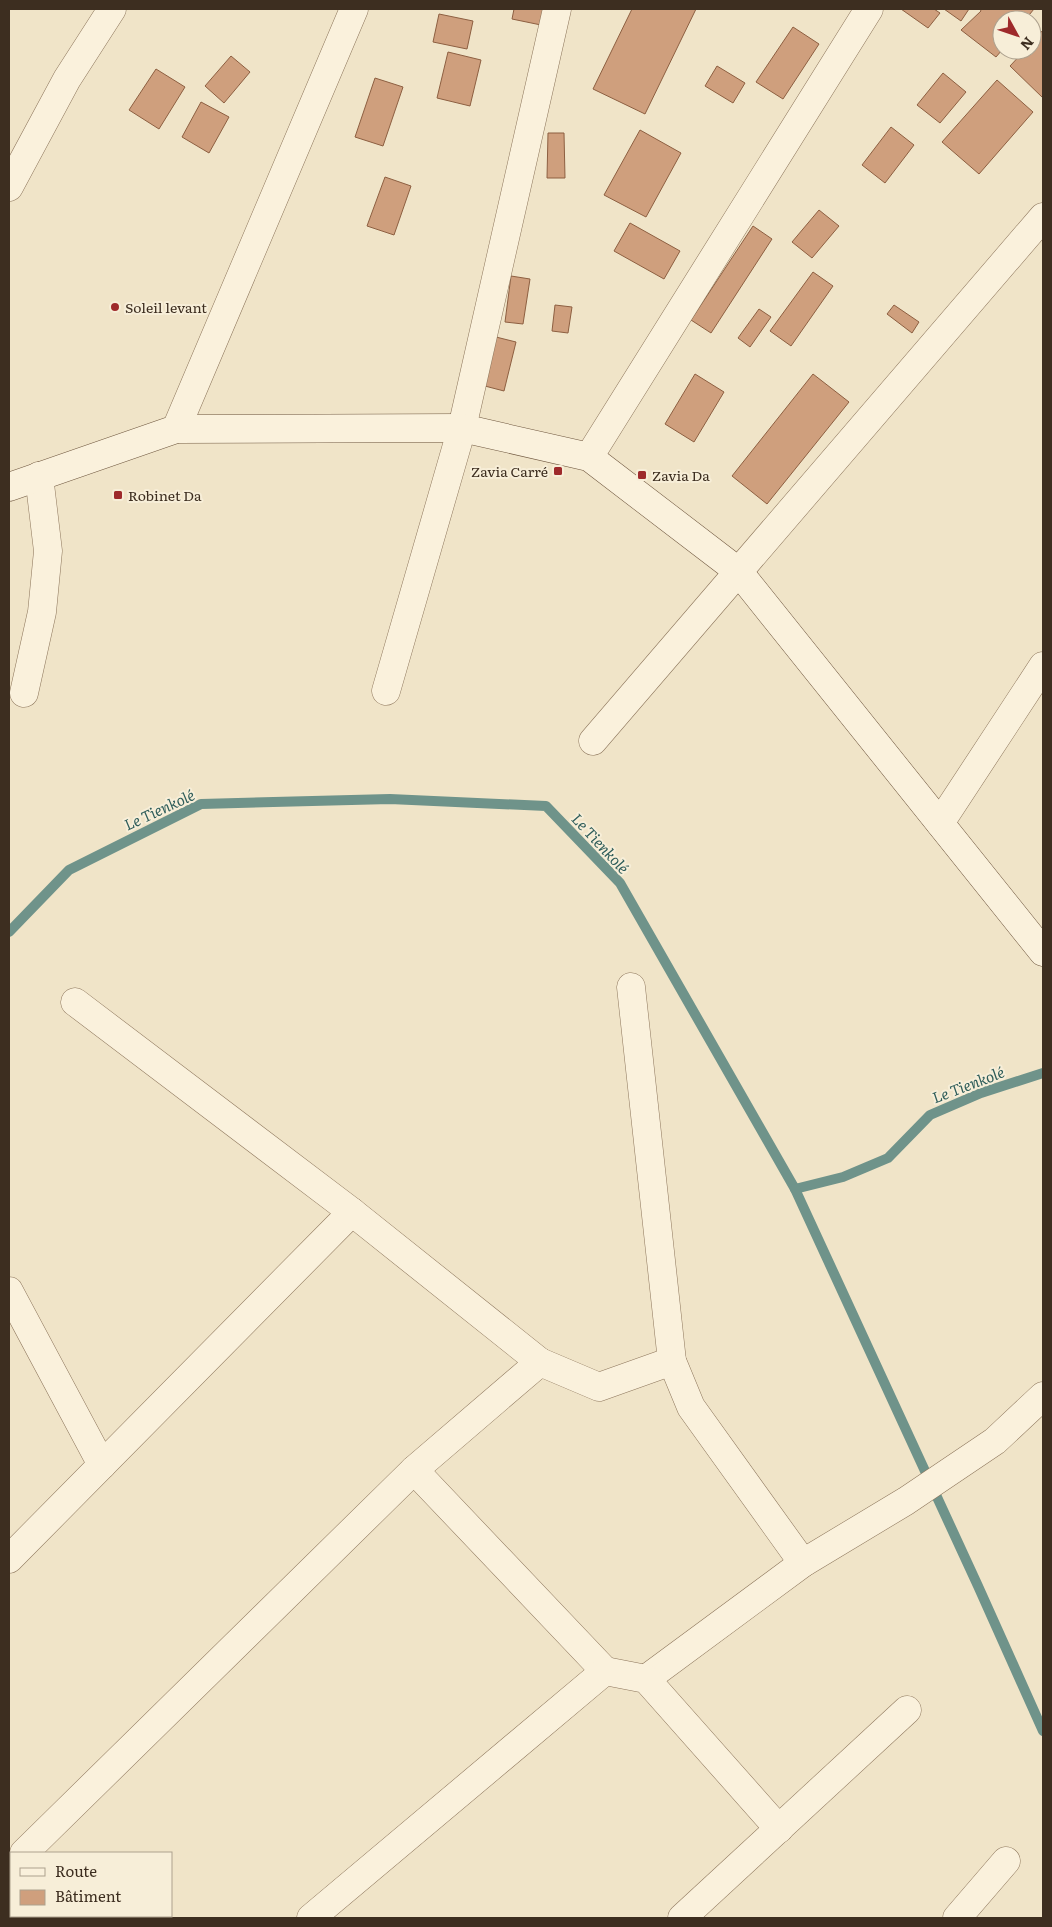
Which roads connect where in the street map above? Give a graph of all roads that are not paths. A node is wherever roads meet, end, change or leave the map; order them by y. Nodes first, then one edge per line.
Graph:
1 (112, 9) edge
2 (354, 9) edge
3 (557, 9) edge
4 (869, 9) edge
5 (9, 187) edge
6 (1043, 217) edge
7 (462, 428) junction
8 (176, 429) junction
9 (589, 457) junction
10 (39, 476) junction
11 (9, 487) edge
12 (738, 571) junction
13 (1043, 666) edge
14 (386, 691) dead end
15 (24, 693) dead end
16 (593, 741) dead end
17 (940, 823) junction
18 (1043, 952) edge
19 (631, 987) dead end
20 (75, 1002) dead end
21 (352, 1212) junction
22 (9, 1291) edge
23 (672, 1361) junction
24 (540, 1362) junction
25 (1043, 1396) edge
26 (102, 1464) junction
27 (414, 1470) junction
28 (9, 1558) edge
29 (803, 1563) junction
30 (605, 1671) junction
31 (646, 1679) junction
32 (907, 1710) dead end
33 (779, 1829) junction
34 (25, 1852) edge
35 (1006, 1860) dead end
36 (311, 1918) edge
37 (682, 1918) edge
38 (957, 1918) edge

1 - 5 street
2 - 8 street
3 - 7 street
4 - 9 street
6 - 12 street
7 - 8 street
7 - 9 street
7 - 14 street
8 - 10 street
9 - 12 street
10 - 11 street
10 - 15 street
12 - 16 street
12 - 17 street
13 - 17 street
17 - 18 street
19 - 23 street
20 - 21 street
21 - 24 street
21 - 26 street
22 - 26 street
23 - 24 street
23 - 29 street
24 - 27 street
25 - 29 street
26 - 28 street
27 - 30 street
27 - 34 street
29 - 31 street
30 - 31 street
30 - 36 street
31 - 33 street
32 - 33 street
33 - 37 street
35 - 38 street

